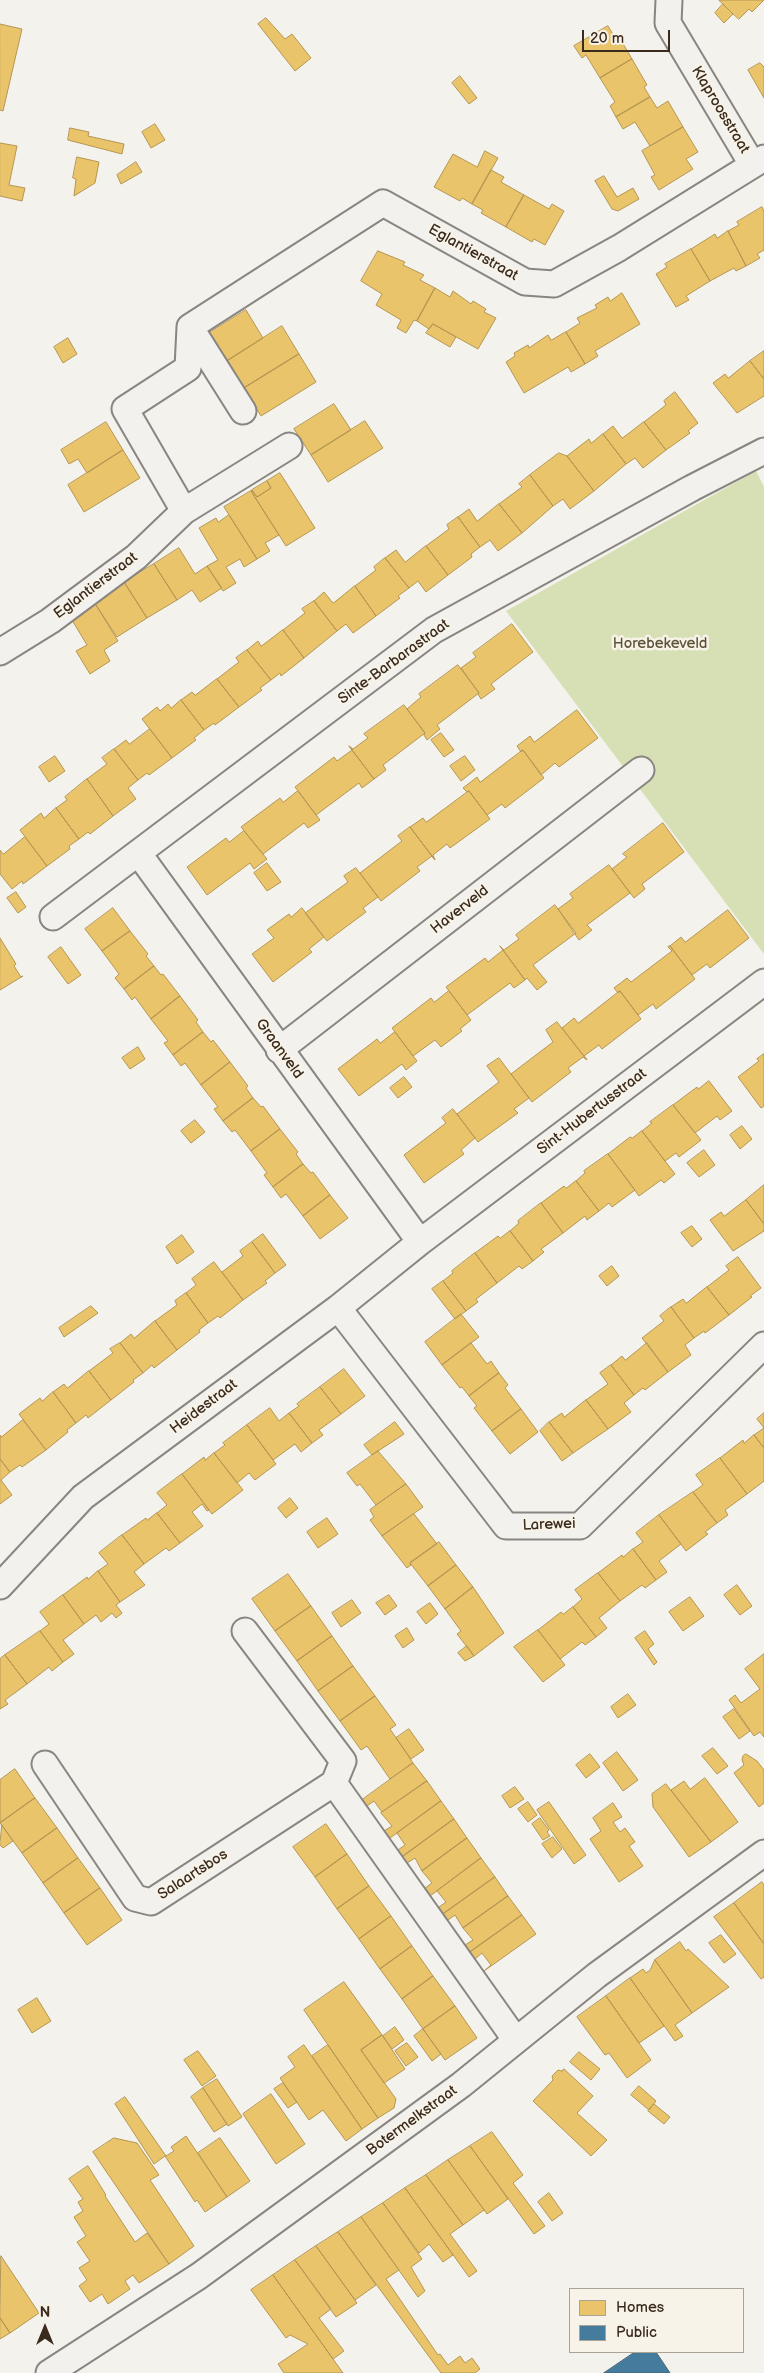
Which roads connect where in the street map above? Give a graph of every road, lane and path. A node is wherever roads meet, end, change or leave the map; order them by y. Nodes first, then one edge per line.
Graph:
1 (669, 0) edge
2 (758, 161) edge
3 (190, 327) junction
4 (243, 411) dead end
5 (290, 446) dead end
6 (764, 451) edge
7 (184, 511) junction
8 (0, 652) edge
9 (641, 770) dead end
10 (139, 854) junction
11 (53, 918) dead end
12 (764, 982) edge
13 (279, 1050) junction
14 (420, 1242) junction
15 (338, 1308) junction
16 (764, 1346) edge
17 (0, 1586) edge
18 (245, 1631) dead end
19 (45, 1764) dead end
20 (334, 1783) junction
21 (764, 1853) edge
22 (515, 2039) junction
23 (49, 2373) edge

1 - 2 street, Klaproosstraat
2 - 3 street, Eglantierstraat
3 - 4 street
3 - 7 street
5 - 7 street, Eglantierstraat
6 - 10 street, Sinte-Barbarastraat
7 - 8 street, Eglantierstraat
9 - 13 street, Haverveld
10 - 11 street, Sinte-Barbarastraat
10 - 13 street, Graanveld
12 - 14 street, Sint-Hubertusstraat
13 - 14 street, Graanveld
14 - 15 street, Heidestraat
15 - 16 street, Larewei
15 - 17 street, Heidestraat
18 - 20 street
19 - 20 street, Salaartsbos
20 - 22 street
21 - 22 street, Botermelkstraat
22 - 23 street, Botermelkstraat

